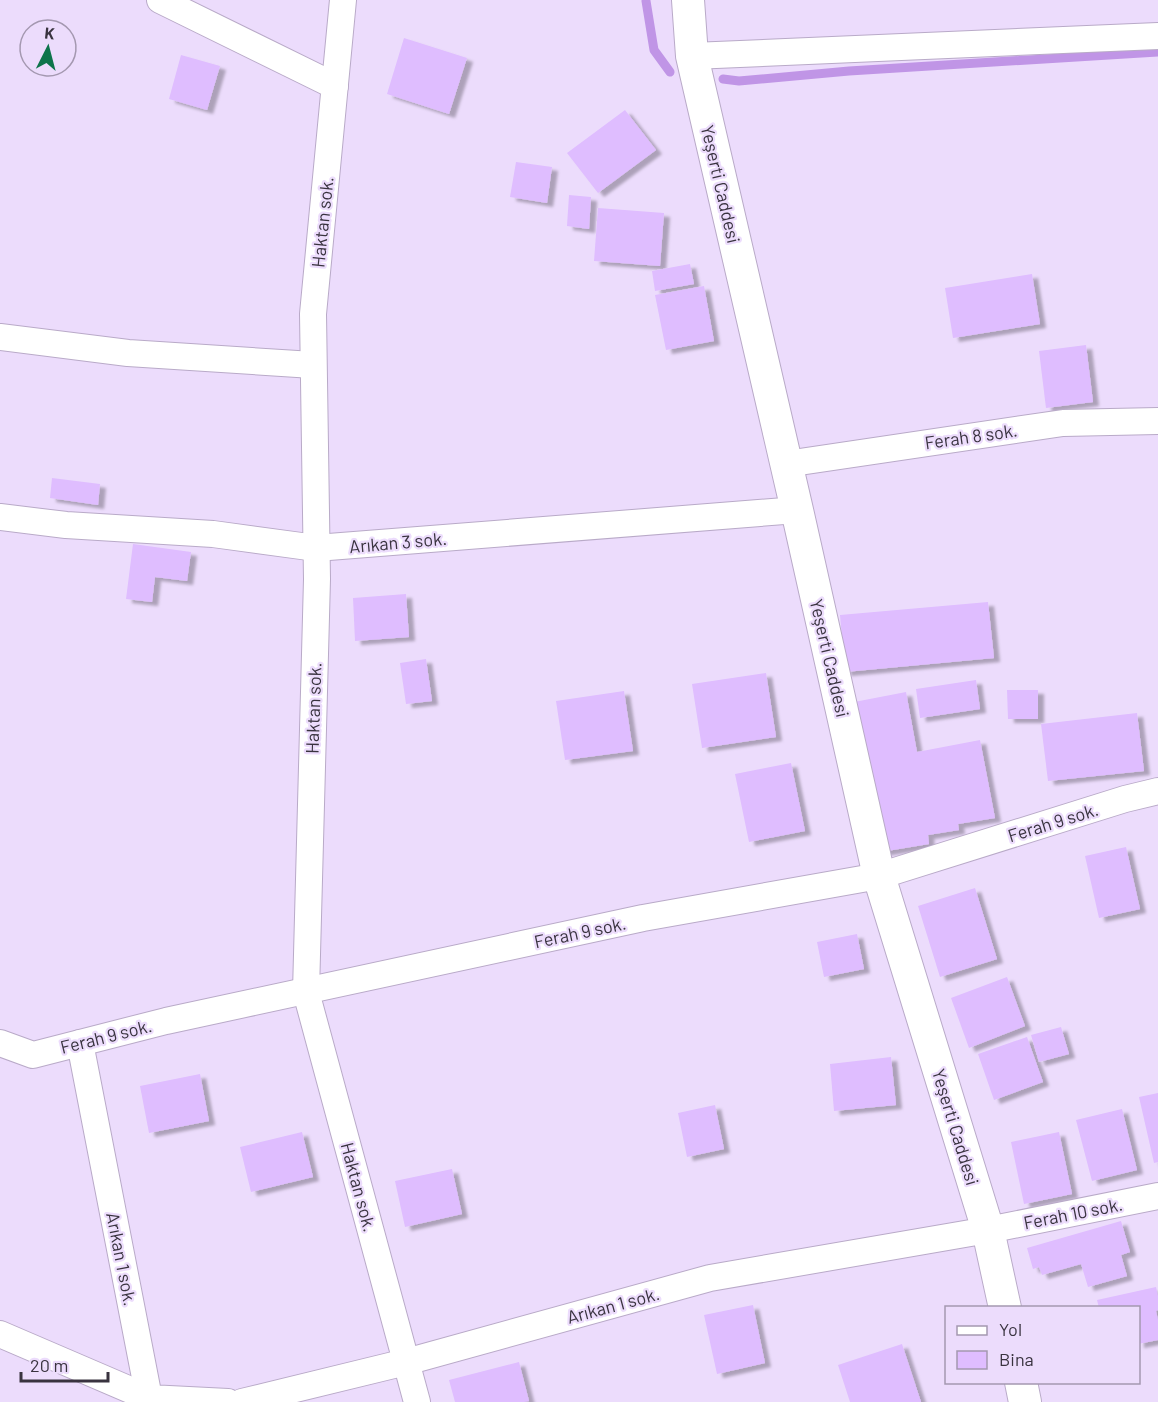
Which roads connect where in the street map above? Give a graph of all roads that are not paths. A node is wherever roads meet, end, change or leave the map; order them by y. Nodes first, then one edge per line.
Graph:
1 (160, 0) edge
2 (344, 0) edge
3 (685, 3) edge
4 (1158, 36) edge
5 (692, 56) junction
6 (335, 86) junction
7 (0, 337) edge
8 (314, 365) junction
9 (1158, 421) edge
10 (786, 464) junction
11 (797, 510) junction
12 (0, 517) edge
13 (316, 548) junction
14 (1158, 791) edge
15 (879, 876) junction
16 (306, 992) junction
17 (0, 1043) edge
18 (80, 1043) junction
19 (1158, 1196) edge
20 (988, 1230) junction
21 (1005, 1306) edge
22 (0, 1334) edge
23 (406, 1362) junction
24 (1021, 1384) edge
25 (149, 1398) junction
26 (228, 1402) edge
27 (242, 1402) edge
28 (417, 1402) edge
29 (1025, 1402) edge

1 - 6 street
2 - 6 street, Haktan sok.
3 - 5 street, Yeşerti Caddesi
4 - 5 street
5 - 10 street, Yeşerti Caddesi
6 - 8 street, Haktan sok.
7 - 8 street
8 - 13 street, Haktan sok.
9 - 10 street, Ferah 8 sok.
10 - 11 street, Yeşerti Caddesi
11 - 13 street, Arıkan 3 sok.
11 - 15 street, Yeşerti Caddesi
12 - 13 street, Arıkan 3 sok.
13 - 16 street, Haktan sok.
14 - 15 street, Ferah 9 sok.
15 - 16 street, Ferah 9 sok.
15 - 20 street, Yeşerti Caddesi
16 - 18 street, Ferah 9 sok.
16 - 23 street, Haktan sok.
17 - 18 street, Ferah 9 sok.
18 - 25 street, Arıkan 1 sok.
19 - 20 street, Ferah 10 sok.
20 - 21 street, Yeşerti Caddesi
20 - 23 street, Arıkan 1 sok.
22 - 25 street
23 - 27 street, Arıkan 1 sok.
23 - 28 street, Haktan sok.
24 - 29 street
25 - 26 street

